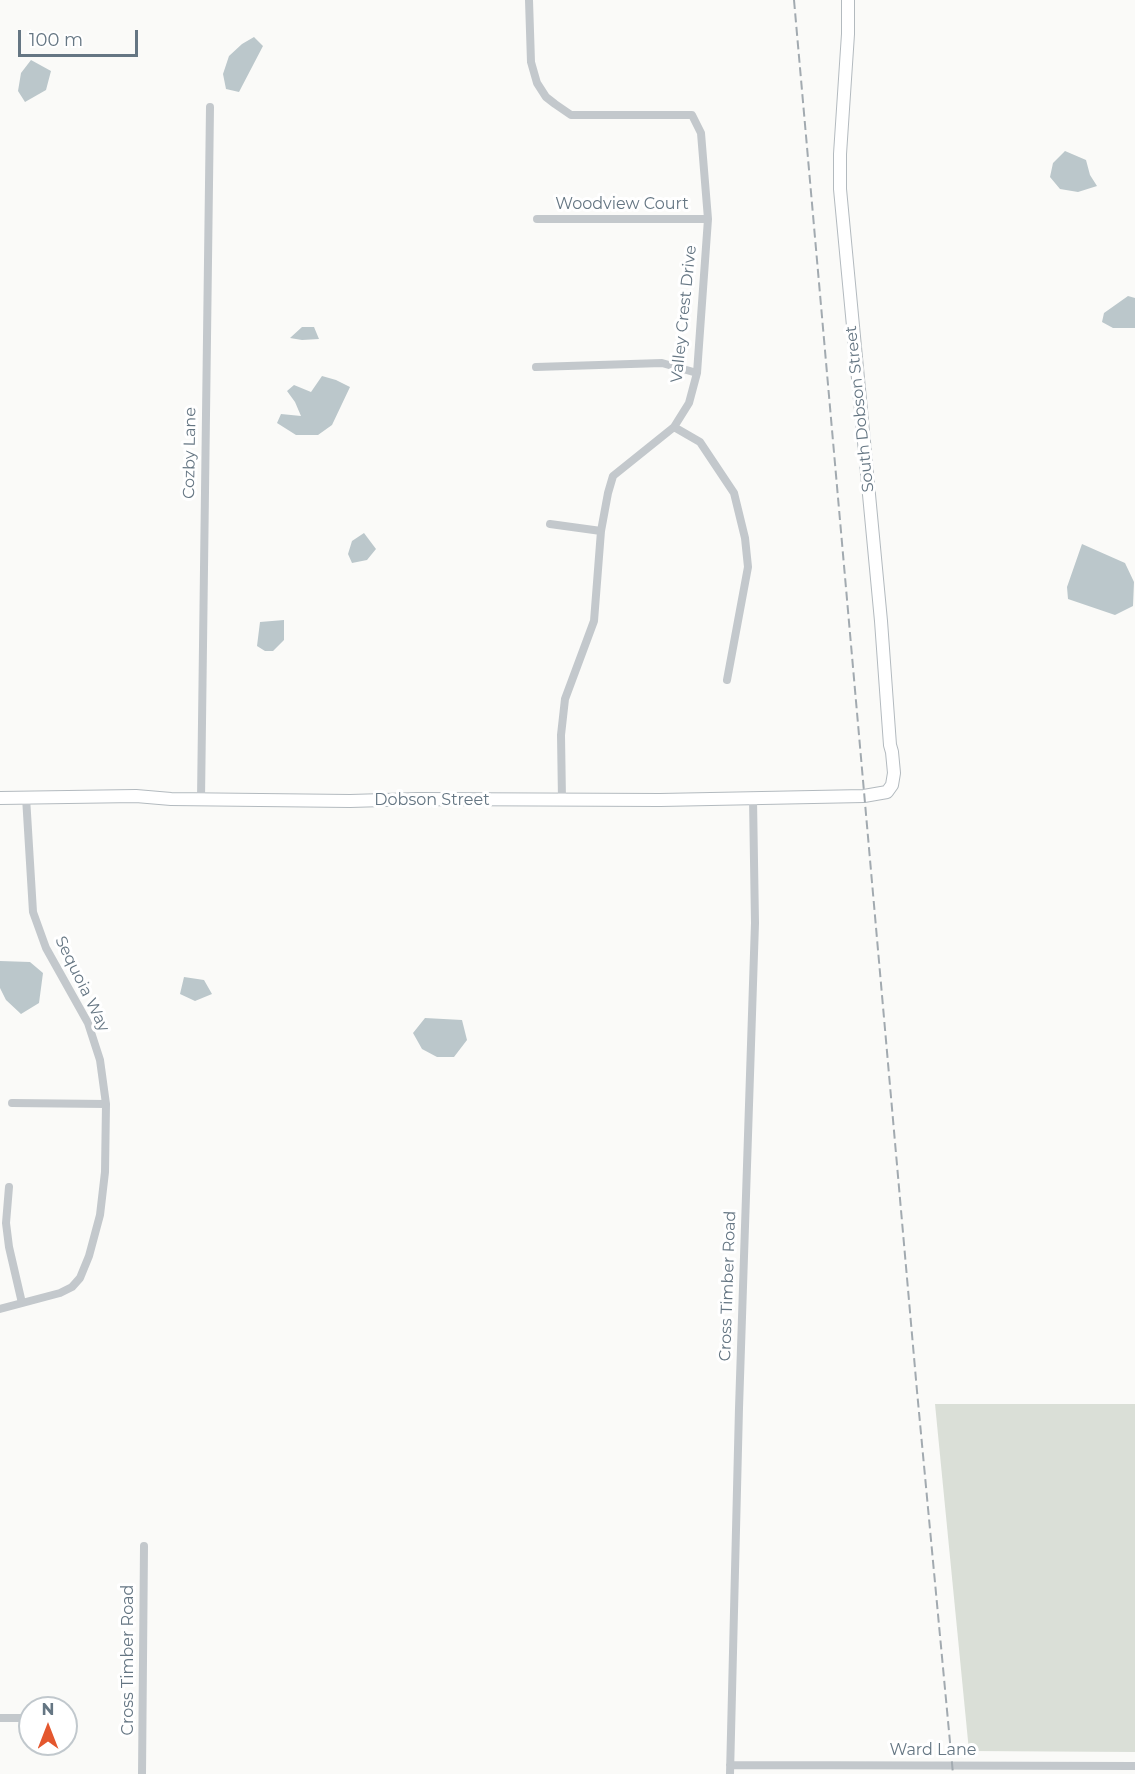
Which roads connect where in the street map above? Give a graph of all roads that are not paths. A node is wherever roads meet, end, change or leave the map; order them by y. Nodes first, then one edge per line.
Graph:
1 (529, 0) edge
2 (848, 0) edge
3 (210, 107) dead end
4 (537, 219) dead end
5 (708, 219) junction
6 (536, 367) dead end
7 (697, 373) junction
8 (674, 427) junction
9 (550, 524) dead end
10 (601, 531) junction
11 (727, 680) dead end
12 (864, 796) joint
13 (26, 797) junction
14 (0, 798) edge
15 (201, 799) junction
16 (753, 799) junction
17 (562, 800) junction
18 (12, 1103) dead end
19 (106, 1104) junction
20 (9, 1187) dead end
21 (22, 1303) junction
22 (0, 1309) edge
23 (144, 1546) dead end
24 (0, 1718) edge
25 (18, 1718) edge
26 (1135, 1766) edge
27 (806, 1769) edge
28 (730, 1770) edge
29 (142, 1774) edge

1 - 5 street, Valley Crest Drive
2 - 12 street, South Dobson Street
3 - 15 street, Cozby Lane
4 - 5 street, Woodview Court
5 - 7 street, Valley Crest Drive
6 - 7 street
7 - 8 street, Valley Crest Drive
8 - 10 street, Valley Crest Drive
8 - 11 street
9 - 10 street
10 - 17 street, Valley Crest Drive
12 - 16 street, Dobson Street
13 - 14 street, Dobson Street
13 - 15 street, Dobson Street
13 - 19 street, Sequoia Way
15 - 17 street, Dobson Street
16 - 17 street, Dobson Street
16 - 28 street, Cross Timber Road
18 - 19 street
19 - 21 street, Sequoia Way
20 - 21 street
21 - 22 street
23 - 29 street, Cross Timber Road
24 - 25 street
26 - 27 street, Ward Lane
27 - 28 street, Ward Lane

